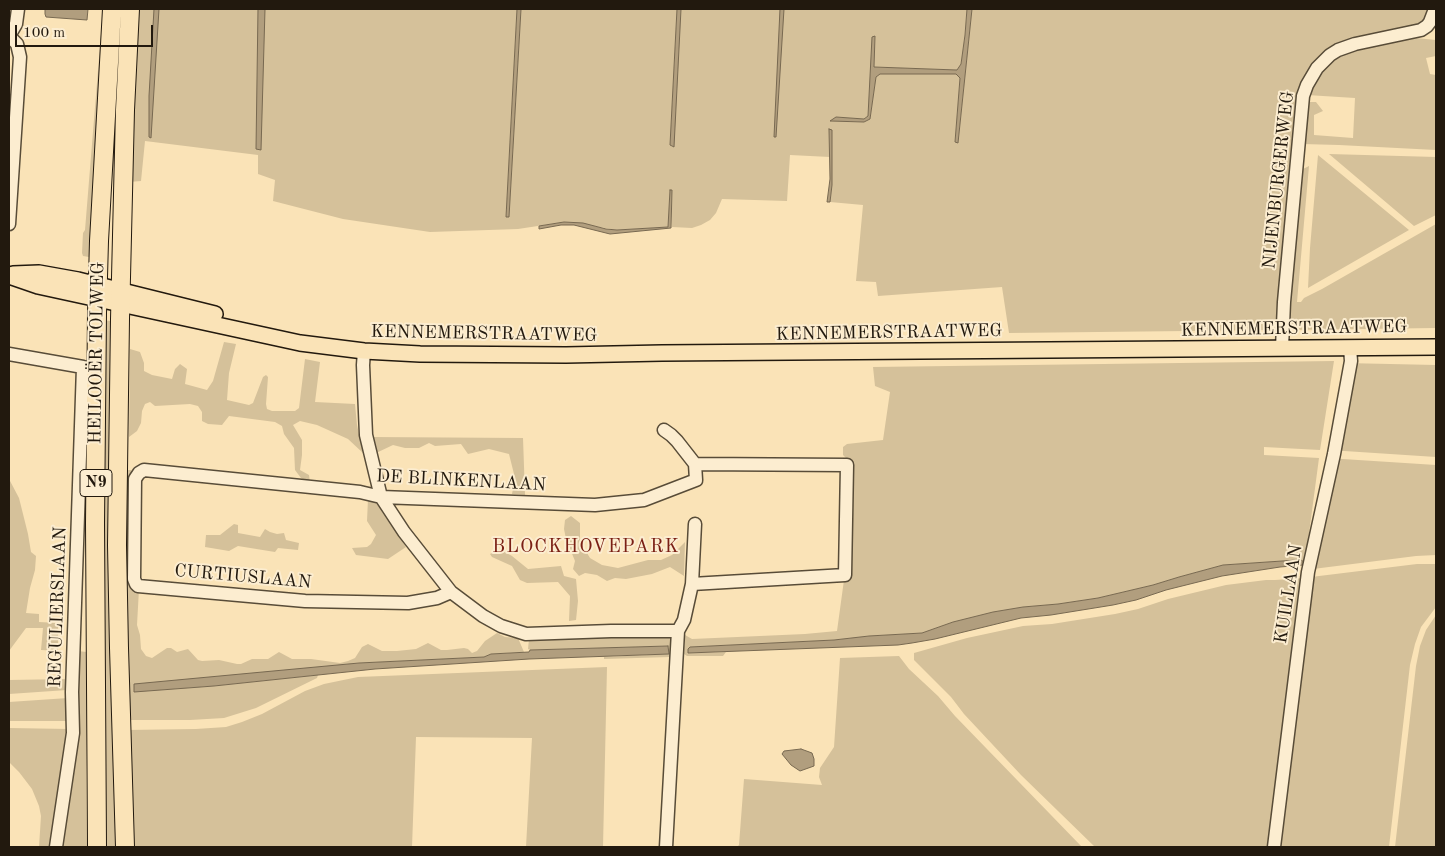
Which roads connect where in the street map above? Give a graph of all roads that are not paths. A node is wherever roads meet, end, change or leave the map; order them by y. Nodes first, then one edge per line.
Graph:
1 (18, 9) edge
2 (112, 9) edge
3 (130, 9) edge
4 (1435, 9) edge
5 (9, 36) edge
6 (14, 86) edge
7 (10, 183) edge
8 (9, 224) edge
9 (9, 275) edge
10 (98, 292) junction
11 (121, 297) junction
12 (1436, 347) edge
13 (1282, 348) junction
14 (364, 351) junction
15 (9, 354) edge
16 (1351, 355) junction
17 (664, 430) dead end
18 (695, 464) junction
19 (135, 479) joint
20 (381, 497) junction
21 (695, 524) dead end
22 (692, 584) junction
23 (451, 592) junction
24 (678, 631) junction
25 (56, 847) edge
26 (97, 847) edge
27 (125, 847) edge
28 (666, 847) edge
29 (1274, 847) edge

1 - 5 street
2 - 10 highway, HEILOOËR TOLWEG / N9
3 - 11 highway, HEILOOËR TOLWEG / N9
4 - 13 street, NIJENBURGERWEG
5 - 6 street
6 - 7 street
7 - 8 street
9 - 10 main road, KENNEMERSTRAATWEG
10 - 11 main road, KENNEMERSTRAATWEG
10 - 26 highway, HEILOOËR TOLWEG / N9
11 - 14 main road, KENNEMERSTRAATWEG
11 - 27 highway, HEILOOËR TOLWEG / N9
12 - 16 main road, KENNEMERSTRAATWEG
13 - 14 main road, KENNEMERSTRAATWEG
13 - 16 main road, KENNEMERSTRAATWEG
14 - 20 street
15 - 25 street, REGULIERSLAAN
16 - 29 street, KUILLAAN
17 - 18 street
18 - 20 street, DE BLINKENLAAN
18 - 22 street
19 - 20 street, DE BLINKENLAAN
19 - 23 street, CURTIUSLAAN
20 - 23 street
21 - 22 street
22 - 24 street
23 - 24 street
24 - 28 street

